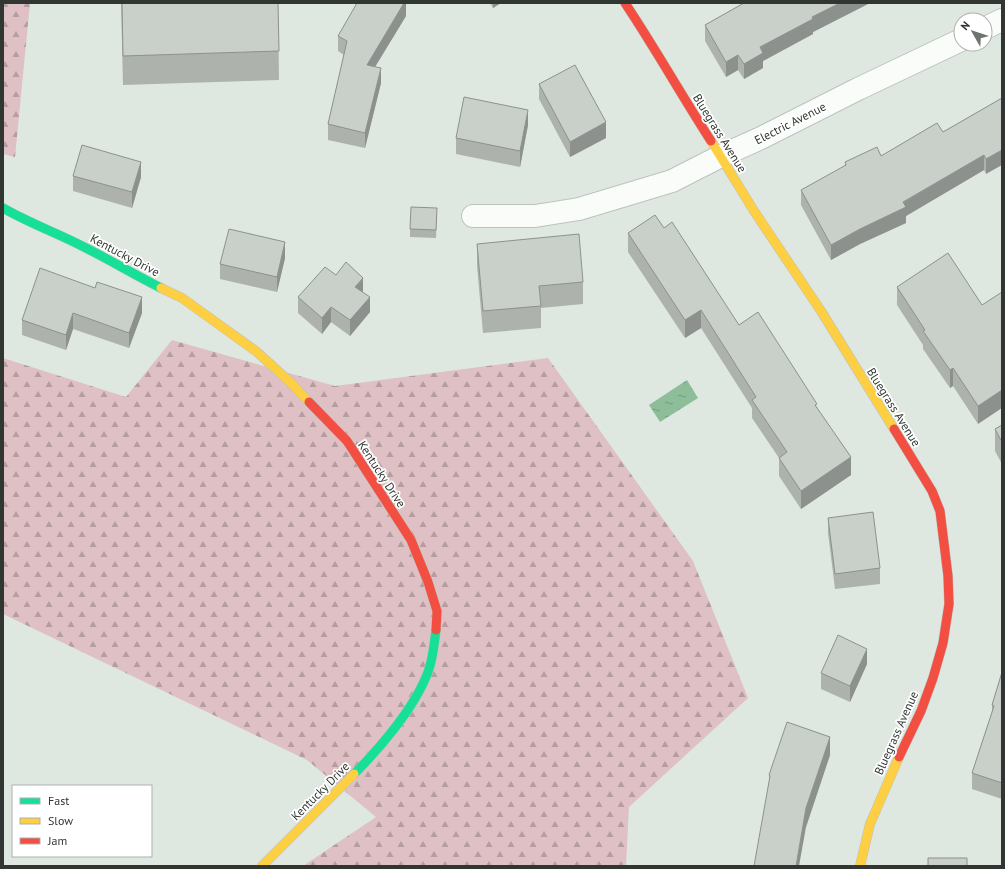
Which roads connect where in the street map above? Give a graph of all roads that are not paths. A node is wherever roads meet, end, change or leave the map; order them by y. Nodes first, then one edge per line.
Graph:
1 (625, 3) edge
2 (953, 44) edge
3 (721, 156) junction
4 (3, 208) edge
5 (473, 216) dead end
6 (262, 866) edge
7 (860, 866) edge

1 - 3 street, Bluegrass Avenue
2 - 3 street, Electric Avenue
3 - 5 street, Electric Avenue
3 - 7 street, Bluegrass Avenue
4 - 6 street, Kentucky Drive

